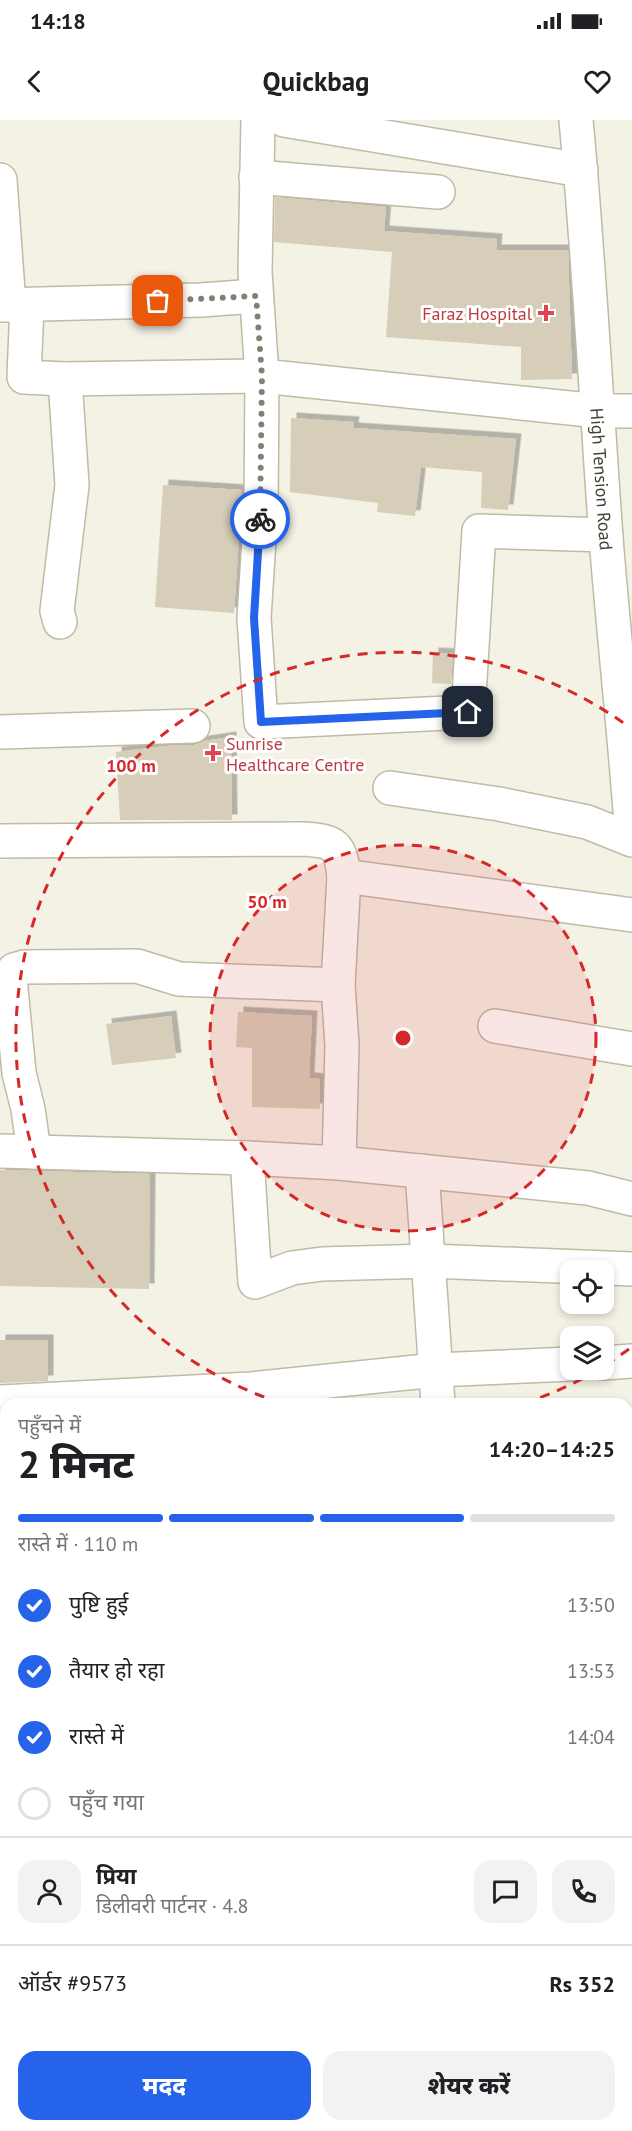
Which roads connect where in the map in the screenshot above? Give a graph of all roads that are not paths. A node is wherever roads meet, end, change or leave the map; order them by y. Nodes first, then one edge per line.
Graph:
1 (258, 120) edge
2 (284, 120) edge
3 (576, 120) edge
4 (581, 170) junction
5 (256, 177) junction
6 (0, 180) edge
7 (438, 192) dead end
8 (256, 296) junction
9 (12, 305) edge
10 (262, 376) junction
11 (12, 377) edge
12 (65, 379) junction
13 (599, 411) junction
14 (632, 411) edge
15 (606, 536) junction
16 (60, 622) dead end
17 (193, 726) dead end
18 (0, 732) edge
19 (390, 788) dead end
20 (632, 838) edge
21 (0, 841) edge
22 (344, 876) junction
23 (632, 915) edge
24 (338, 985) junction
25 (495, 1026) dead end
26 (632, 1049) edge
27 (0, 1151) edge
28 (34, 1152) junction
29 (247, 1158) junction
30 (339, 1163) junction
31 (422, 1171) junction
32 (632, 1199) edge
33 (429, 1261) junction
34 (632, 1269) edge
35 (632, 1361) edge
36 (614, 1362) edge
37 (560, 1364) edge
38 (436, 1370) junction
39 (251, 1396) edge
40 (167, 1398) edge
41 (438, 1398) edge

1 - 5 street
2 - 4 street
3 - 4 street, High Tension Road
4 - 13 street, High Tension Road
5 - 7 street
5 - 8 street
6 - 9 street
8 - 9 street
8 - 10 street
9 - 11 street
10 - 12 street
10 - 13 street
10 - 15 street
11 - 12 street
12 - 16 street
13 - 14 street
13 - 15 street, High Tension Road
15 - 20 street, High Tension Road
17 - 18 street
19 - 20 street
21 - 22 street
22 - 23 street
22 - 24 street
24 - 28 street
24 - 30 street
25 - 26 street
27 - 28 street
28 - 29 street
29 - 30 street
29 - 33 street
30 - 31 street
31 - 32 street
31 - 33 street
33 - 34 street
33 - 38 street
35 - 36 street
37 - 38 street
38 - 39 street
38 - 41 street
39 - 40 street

